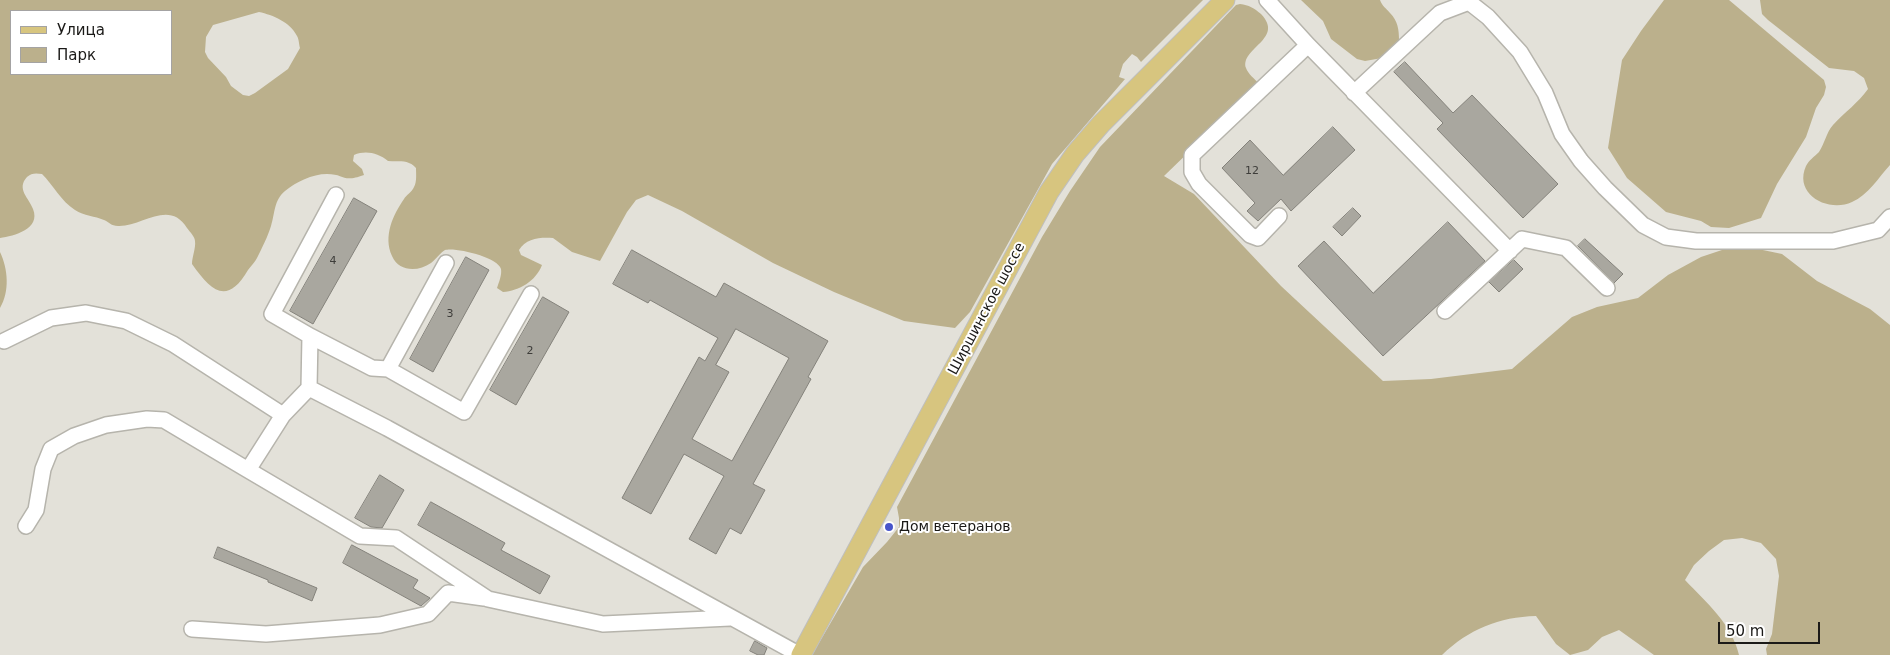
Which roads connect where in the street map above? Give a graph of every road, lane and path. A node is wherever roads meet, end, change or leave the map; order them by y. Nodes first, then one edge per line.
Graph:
1 (1225, 0) edge
2 (1267, 0) edge
3 (1308, 45) junction
4 (1354, 93) junction
5 (336, 195) dead end
6 (1279, 216) dead end
7 (1890, 217) edge
8 (1510, 251) junction
9 (446, 263) dead end
10 (1607, 288) dead end
11 (531, 294) dead end
12 (1445, 311) dead end
13 (310, 336) junction
14 (4, 341) dead end
15 (388, 369) junction
16 (309, 388) junction
17 (283, 415) junction
18 (248, 470) junction
19 (26, 526) dead end
20 (488, 599) junction
21 (732, 618) junction
22 (192, 629) dead end
23 (800, 655) edge

1 - 23 main road, Ширшинское шоссе
2 - 3 lane
3 - 4 lane
3 - 6 lane
4 - 7 lane
4 - 8 lane
5 - 13 lane
8 - 10 lane
8 - 12 lane
9 - 15 lane
11 - 15 lane
13 - 15 lane
13 - 16 lane
14 - 17 lane
16 - 17 lane
16 - 21 lane
17 - 18 lane
18 - 19 lane
18 - 20 lane
20 - 21 lane
20 - 22 lane
21 - 23 lane

